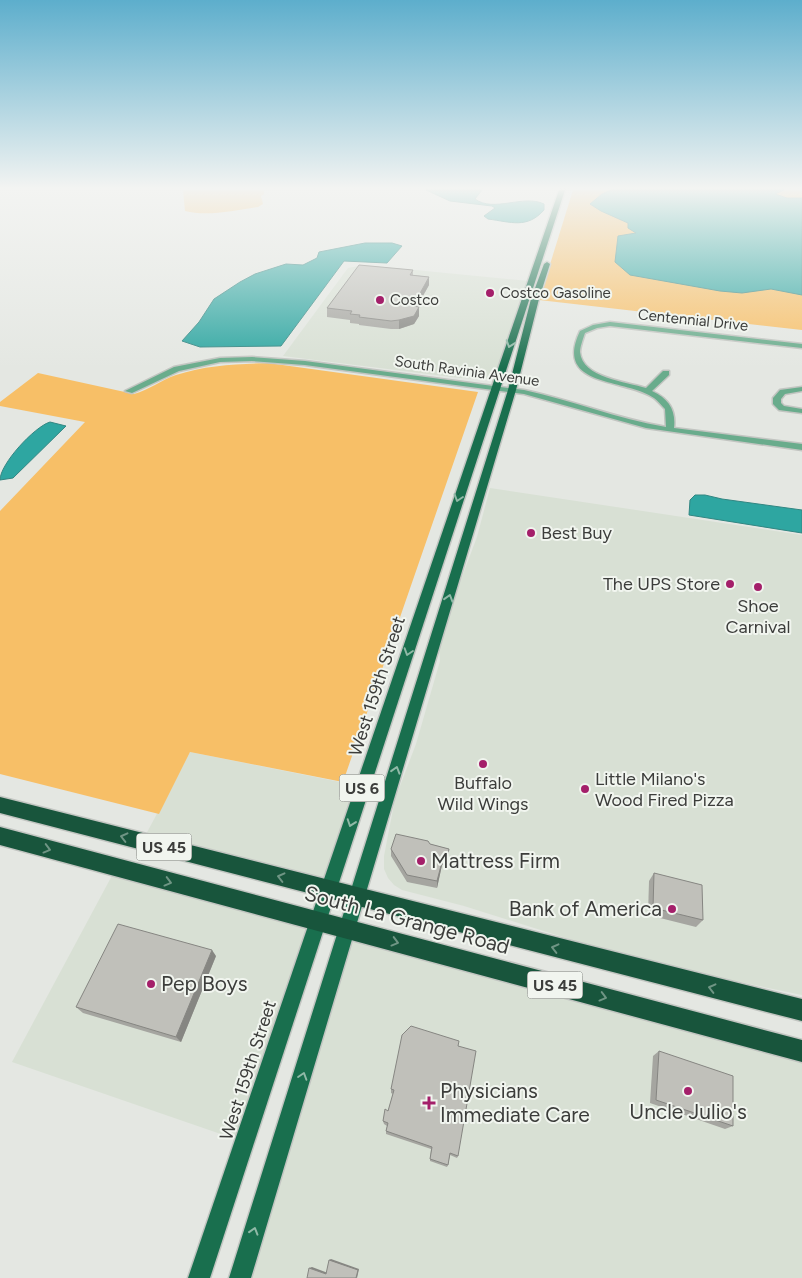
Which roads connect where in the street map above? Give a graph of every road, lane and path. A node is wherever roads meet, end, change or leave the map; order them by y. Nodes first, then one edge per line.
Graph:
1 (542, 250) edge
2 (550, 254) dead end
3 (802, 346) edge
4 (666, 373) dead end
5 (495, 388) junction
6 (802, 389) edge
7 (512, 390) junction
8 (129, 391) dead end
9 (647, 392) junction
10 (802, 411) edge
11 (670, 429) junction
12 (802, 447) edge
13 (0, 806) edge
14 (0, 836) edge
15 (328, 888) junction
16 (358, 896) junction
17 (317, 922) junction
18 (348, 930) junction
19 (802, 1010) edge
20 (802, 1051) edge
21 (199, 1278) edge
22 (240, 1278) edge

1 -> 5 main road, West 159th Street / US 6
2 - 7 main road, US 6
3 - 9 street, Centennial Drive
4 - 9 street
5 - 7 street, South Ravinia Avenue
5 - 8 street, South Ravinia Avenue
5 -> 15 main road, West 159th Street / US 6
6 - 10 street
7 - 11 street, South Ravinia Avenue
16 -> 7 main road, US 6
9 - 11 street
11 - 12 street, South Ravinia Avenue
15 -> 13 highway, South La Grange Road / US 45
14 -> 17 highway, South La Grange Road / US 45
15 - 16 highway, South La Grange Road / US 45
15 - 17 main road, West 159th Street / US 6
16 - 18 main road, US 6
19 -> 16 highway, South La Grange Road / US 45
17 - 18 highway, South La Grange Road / US 45
17 - 21 main road, West 159th Street / US 6
18 -> 20 highway, South La Grange Road / US 45
22 -> 18 main road, US 6

